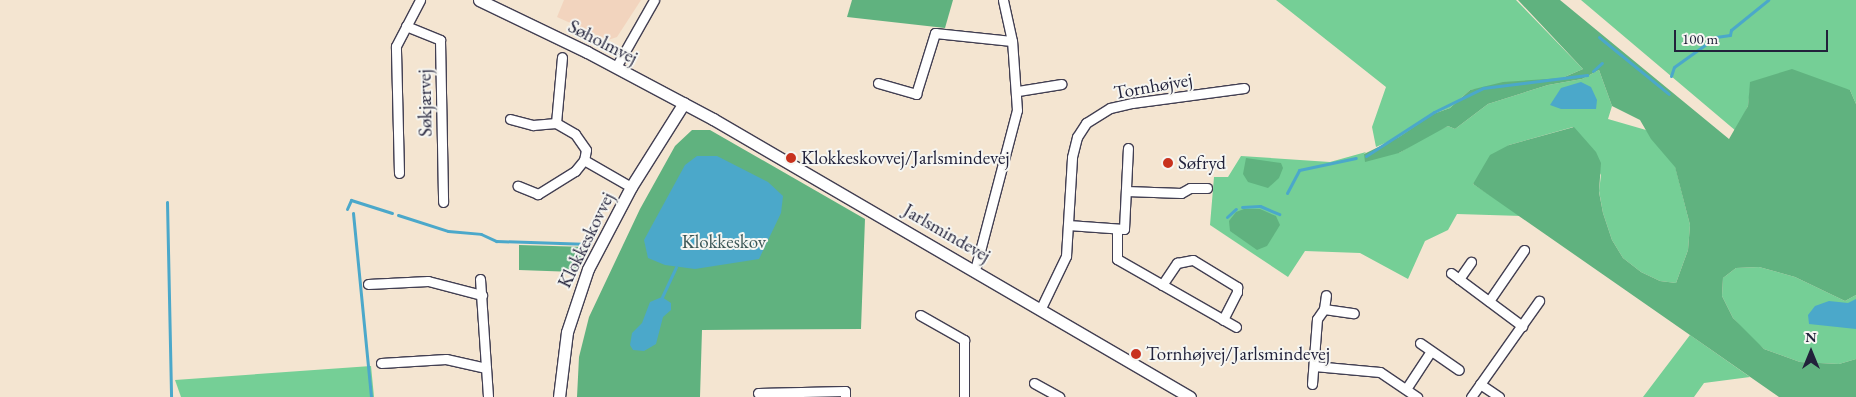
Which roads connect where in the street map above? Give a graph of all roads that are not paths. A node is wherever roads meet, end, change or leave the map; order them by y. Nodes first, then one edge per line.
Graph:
1 (420, 0) edge
2 (480, 0) edge
3 (654, 0) edge
4 (1003, 0) edge
5 (406, 26) junction
6 (1012, 41) junction
7 (562, 57) dead end
8 (616, 67) junction
9 (878, 83) dead end
10 (1061, 84) dead end
11 (1244, 88) dead end
12 (1018, 91) junction
13 (684, 104) junction
14 (510, 119) dead end
15 (556, 123) junction
16 (1128, 148) dead end
17 (584, 160) junction
18 (399, 173) dead end
19 (518, 186) dead end
20 (631, 187) junction
21 (1207, 188) dead end
22 (1126, 191) junction
23 (443, 202) dead end
24 (1068, 225) junction
25 (1117, 229) junction
26 (1524, 250) dead end
27 (1472, 262) dead end
28 (975, 270) junction
29 (480, 279) dead end
30 (368, 284) dead end
31 (1162, 285) junction
32 (1326, 294) dead end
33 (482, 295) junction
34 (1489, 301) junction
35 (1539, 301) dead end
36 (1041, 308) junction
37 (1324, 309) junction
38 (1354, 313) dead end
39 (920, 315) dead end
40 (1223, 320) junction
41 (1522, 326) junction
42 (1236, 327) dead end
43 (1420, 343) dead end
44 (1431, 351) junction
45 (381, 363) dead end
46 (1314, 366) junction
47 (486, 368) junction
48 (1459, 370) dead end
49 (1034, 383) dead end
50 (1312, 384) dead end
51 (1480, 384) junction
52 (1406, 388) junction
53 (758, 393) dead end
54 (488, 397) edge
55 (559, 397) edge
56 (845, 397) edge
57 (964, 397) edge
58 (1059, 397) edge
59 (1190, 397) edge
60 (1417, 397) edge
61 (1471, 397) edge
62 (1499, 397) edge

1 - 5 street, Søkjærvej
2 - 8 street, Søholmvej
3 - 8 street
4 - 6 street
5 - 18 street, Søkjærvej
5 - 23 street, Søkjærvej
6 - 9 street
6 - 12 street
7 - 15 street
8 - 13 street, Søholmvej
10 - 12 street
11 - 24 street, Tornhøjvej
12 - 28 street
13 - 20 street, Klokkeskovvej
13 - 28 street, Jarlsmindevej
14 - 15 street
15 - 17 street
16 - 22 street
17 - 19 street
17 - 20 street, Klokkeskovvej
20 - 55 street, Klokkeskovvej
21 - 22 street
22 - 25 street
24 - 25 street
24 - 36 street, Tornhøjvej
25 - 31 street
26 - 34 street
27 - 34 street
28 - 36 street, Jarlsmindevej
29 - 33 street
30 - 33 street
31 - 40 street
31 - 40 street
32 - 37 street
33 - 47 street
34 - 41 street
35 - 41 street
36 - 59 street, Jarlsmindevej
37 - 38 street
37 - 46 street
39 - 57 street
40 - 42 street
41 - 51 street
43 - 44 street
44 - 48 street
44 - 52 street
45 - 47 street
46 - 50 street
46 - 52 street
47 - 54 street
49 - 58 street
51 - 61 street
51 - 62 street
52 - 60 street
53 - 56 street

